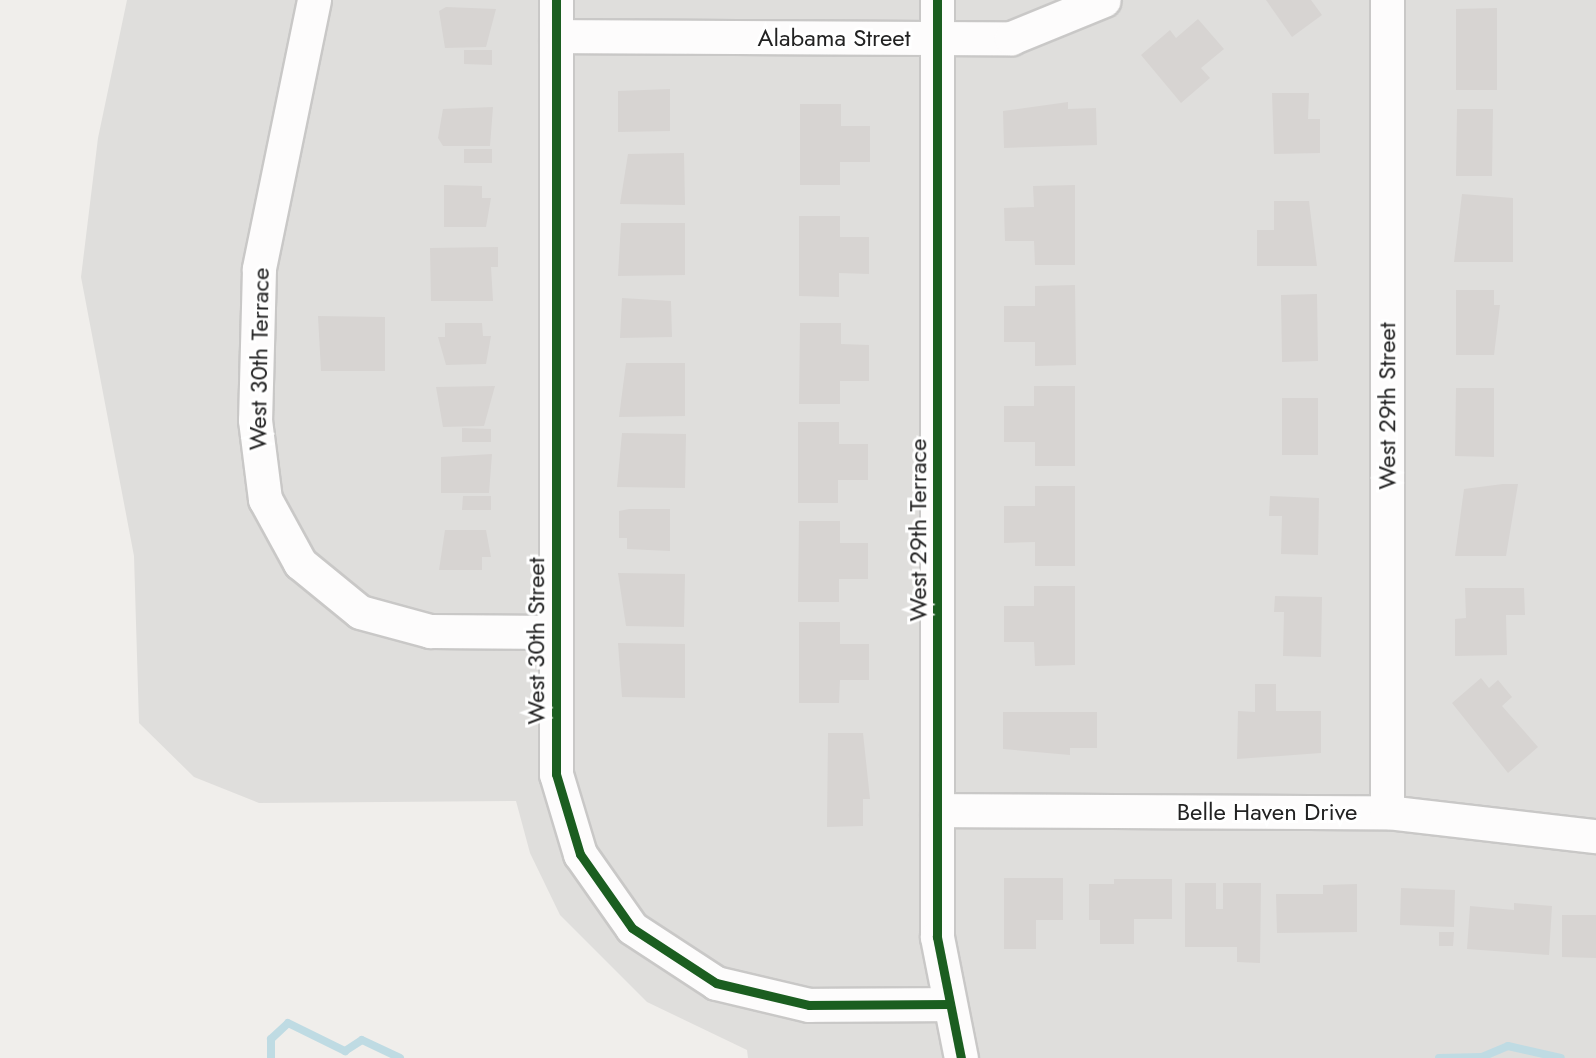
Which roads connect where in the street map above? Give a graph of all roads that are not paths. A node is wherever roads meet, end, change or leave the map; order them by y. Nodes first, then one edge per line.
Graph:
1 (314, 0) edge
2 (556, 0) edge
3 (937, 0) edge
4 (1104, 0) edge
5 (1387, 0) edge
6 (556, 36) junction
7 (937, 39) junction
8 (556, 632) junction
9 (937, 810) junction
10 (1387, 812) junction
11 (1596, 836) edge
12 (946, 1004) junction
13 (961, 1058) edge

1 - 8 street, West 30th Terrace
2 - 6 street, West 30th Street
3 - 7 street, West 29th Terrace
4 - 7 street, Alabama Street
5 - 10 street, West 29th Street
6 - 7 street, Alabama Street
6 - 8 street, West 30th Street
7 - 9 street, West 29th Terrace
8 - 12 street, West 30th Street
9 - 10 street, Belle Haven Drive
9 - 12 street, West 29th Terrace
10 - 11 street, Belle Haven Drive
12 - 13 street, West 29th Terrace

